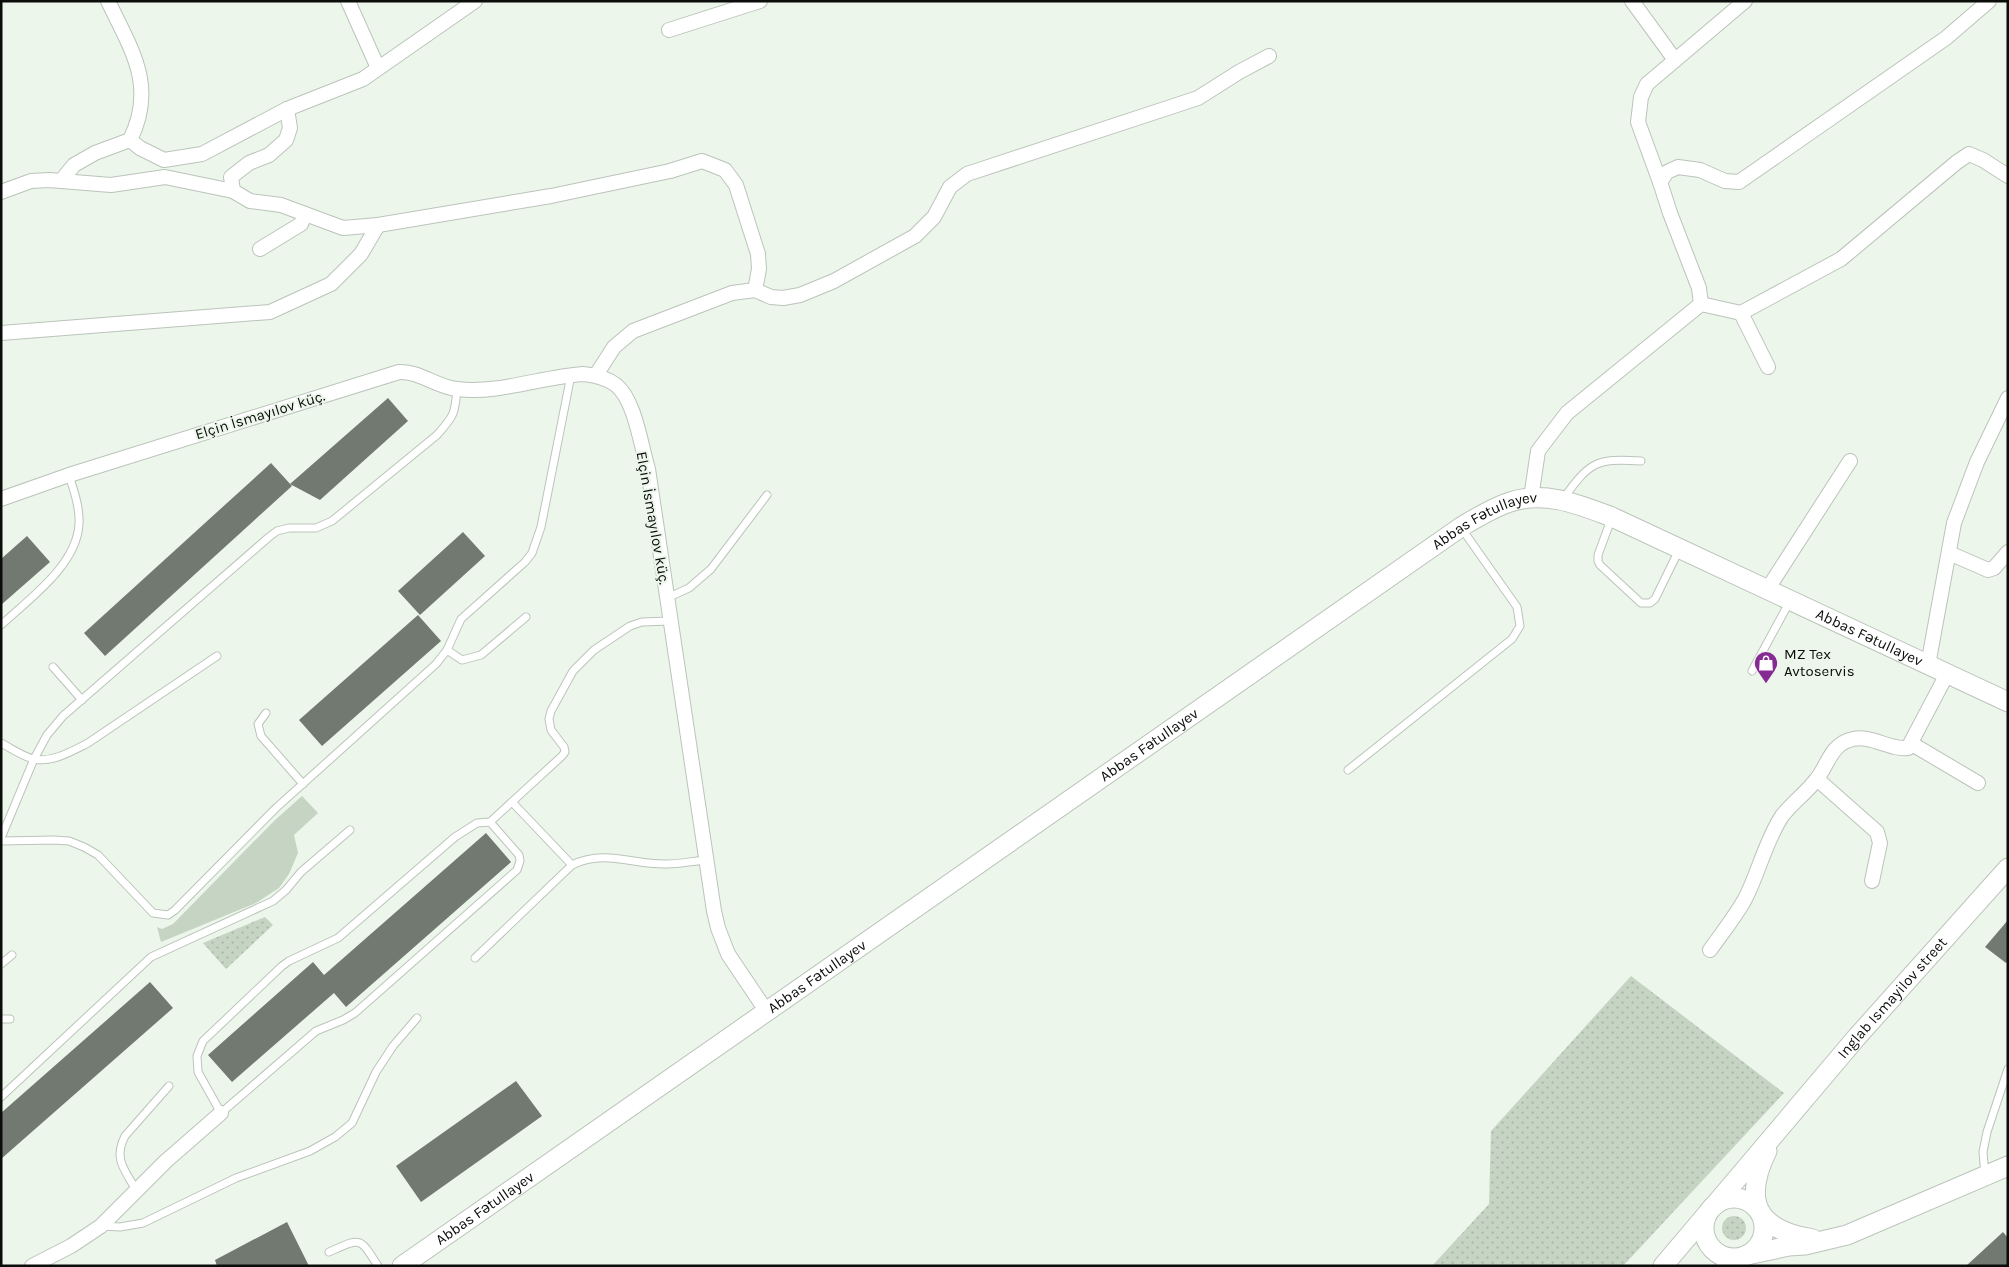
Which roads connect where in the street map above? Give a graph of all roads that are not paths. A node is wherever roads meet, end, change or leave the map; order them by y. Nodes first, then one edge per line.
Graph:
1 (108, 1) edge
2 (348, 1) edge
3 (475, 1) edge
4 (760, 1) edge
5 (1632, 1) edge
6 (1746, 1) edge
7 (1989, 1) edge
8 (669, 30) dead end
9 (1269, 56) dead end
10 (1675, 60) junction
11 (378, 68) junction
12 (287, 109) junction
13 (130, 140) junction
14 (2008, 176) edge
15 (61, 181) junction
16 (1660, 182) junction
17 (233, 191) junction
18 (1, 192) edge
19 (305, 214) junction
20 (378, 225) junction
21 (260, 249) dead end
22 (754, 290) junction
23 (1701, 304) junction
24 (1742, 314) junction
25 (1, 333) edge
26 (1768, 367) dead end
27 (571, 375) junction
28 (596, 376) junction
29 (456, 389) junction
30 (2008, 398) edge
31 (1641, 461) dead end
32 (1850, 461) dead end
33 (69, 476) junction
34 (767, 495) dead end
35 (1532, 498) junction
36 (1, 499) edge
37 (1562, 500) junction
38 (1612, 517) junction
39 (1460, 527) junction
40 (1679, 548) junction
41 (2008, 552) edge
42 (1949, 553) junction
43 (1767, 590) junction
44 (667, 598) junction
45 (1790, 601) junction
46 (526, 617) dead end
47 (670, 620) junction
48 (1, 625) edge
49 (447, 650) junction
50 (217, 656) dead end
51 (1928, 665) junction
52 (54, 667) dead end
53 (1752, 671) dead end
54 (1947, 674) junction
55 (82, 700) junction
56 (2008, 702) edge
57 (266, 713) dead end
58 (1, 743) edge
59 (1912, 744) junction
60 (34, 759) junction
61 (1348, 770) dead end
62 (1817, 779) junction
63 (1978, 783) dead end
64 (302, 784) junction
65 (512, 802) junction
66 (490, 822) junction
67 (350, 830) dead end
68 (1, 840) edge
69 (706, 860) junction
70 (572, 865) junction
71 (2008, 868) edge
72 (1872, 881) dead end
73 (1710, 950) dead end
74 (12, 955) dead end
75 (475, 958) dead end
76 (1, 964) edge
77 (767, 1012) junction
78 (417, 1018) dead end
79 (1, 1019) edge
80 (10, 1019) dead end
81 (2008, 1069) edge
82 (169, 1086) dead end
83 (1, 1097) edge
84 (220, 1112) junction
85 (1777, 1130) junction
86 (2008, 1166) edge
87 (1985, 1176) junction
88 (136, 1190) junction
89 (1711, 1209) junction
90 (1758, 1211) junction
91 (102, 1226) junction
92 (1824, 1241) junction
93 (329, 1252) dead end
94 (1747, 1255) junction
95 (32, 1266) edge
96 (378, 1266) edge
97 (402, 1266) edge
98 (1663, 1266) edge
99 (1726, 1266) edge

1 - 13 street
2 - 11 street
3 - 11 street
4 - 8 street
5 - 10 street
6 - 10 street
7 - 16 street
9 - 22 street
10 - 16 street
11 - 12 street
12 - 13 street
12 - 17 street
13 - 15 street
14 - 24 street
15 - 17 street
15 - 18 street
16 - 23 street
17 - 19 street
19 - 20 street
19 - 21 street
20 - 22 street
20 - 25 street
22 - 28 street
23 - 24 street
23 - 35 street
24 - 26 street
27 - 28 street, Elçin İsmayılov küç.
27 - 29 street, Elçin İsmayılov küç.
27 - 49 lane
28 - 44 street, Elçin İsmayılov küç.
29 - 33 street, Elçin İsmayılov küç.
29 - 55 lane
30 - 42 street
31 - 37 lane
32 - 43 street
33 - 36 street, Elçin İsmayılov küç.
33 - 48 lane
34 - 44 lane
35 - 37 main road, Abbas Fətullayev
35 - 39 main road, Abbas Fətullayev
37 - 38 main road, Abbas Fətullayev
38 - 40 main road, Abbas Fətullayev
38 - 40 lane
39 - 61 lane
39 - 77 main road, Abbas Fətullayev
40 - 43 main road, Abbas Fətullayev
41 - 42 street
42 - 51 street
43 - 45 main road, Abbas Fətullayev
44 - 47 street, Elçin İsmayılov küç.
45 - 51 main road, Abbas Fətullayev
45 - 53 lane
46 - 49 lane
47 - 65 lane
47 - 69 street, Elçin İsmayılov küç.
49 - 64 lane
50 - 60 lane
51 - 54 main road, Abbas Fətullayev
52 - 55 lane
54 - 56 main road, Abbas Fətullayev
54 - 59 street
55 - 60 lane
57 - 64 lane
58 - 60 lane
59 - 62 street
59 - 63 street
60 - 68 lane
62 - 72 street
62 - 73 street
64 - 68 lane
65 - 66 lane
65 - 70 lane
66 - 84 lane
66 - 84 lane
67 - 83 lane
69 - 70 lane
69 - 77 street, Elçin İsmayılov küç.
70 - 75 lane
71 - 85 main road, Inglab Ismayilov street
74 - 76 lane
77 - 97 main road, Abbas Fətullayev
78 - 91 lane
79 - 80 lane
81 - 87 lane
82 - 88 lane
84 - 88 street
85 - 89 main road
85 - 90 main road
86 - 87 main road
87 - 92 main road
88 - 91 street
89 - 90 main road
89 - 94 main road
89 - 98 main road
90 - 92 main road
90 - 94 main road
91 - 95 street
92 - 94 main road
93 - 96 lane
94 - 99 main road

